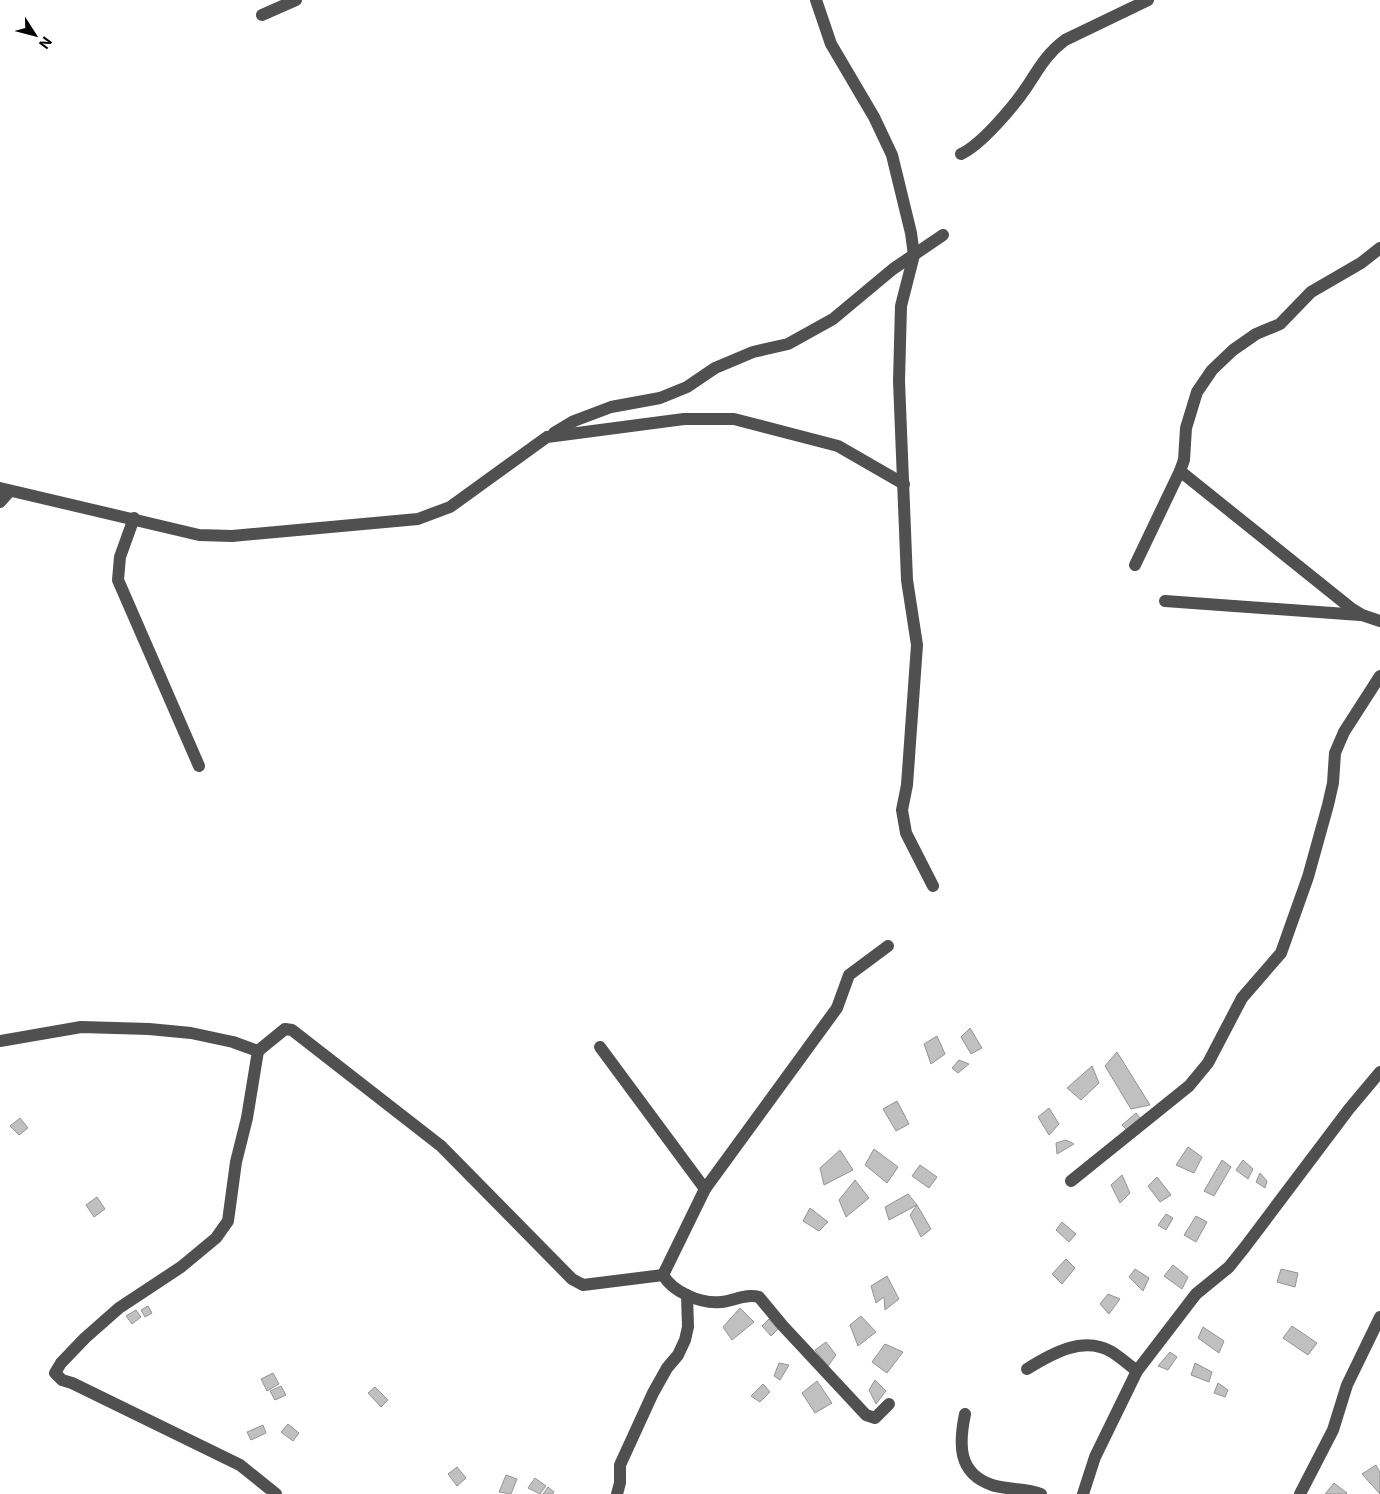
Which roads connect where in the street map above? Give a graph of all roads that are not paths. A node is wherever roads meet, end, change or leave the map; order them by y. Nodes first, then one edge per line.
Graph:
1 (296, 0) edge
2 (816, 0) edge
3 (1148, 0) edge
4 (262, 15) dead end
5 (961, 154) dead end
6 (943, 235) dead end
7 (1380, 248) edge
8 (914, 255) junction
9 (547, 437) junction
10 (1180, 471) junction
11 (904, 484) junction
12 (5, 490) edge
13 (0, 502) edge
14 (134, 518) junction
15 (1135, 565) dead end
16 (1165, 601) dead end
17 (1362, 615) junction
18 (1380, 621) edge
19 (1380, 676) edge
20 (199, 766) dead end
21 (933, 886) dead end
22 (888, 946) dead end
23 (0, 1041) edge
24 (600, 1046) dead end
25 (258, 1051) junction
26 (1380, 1072) edge
27 (1071, 1181) dead end
28 (705, 1189) junction
29 (663, 1275) junction
30 (687, 1294) junction
31 (1380, 1317) edge
32 (1027, 1369) dead end
33 (1137, 1371) junction
34 (890, 1404) dead end
35 (965, 1414) dead end
36 (276, 1494) edge
37 (617, 1494) edge
38 (1041, 1494) edge
39 (1083, 1494) edge
40 (1300, 1494) edge

1 - 4 street
2 - 8 street
3 - 5 street
6 - 8 street
7 - 10 street
8 - 9 street
8 - 11 street
9 - 11 street
9 - 14 street
10 - 15 street
10 - 17 street
11 - 21 street
12 - 13 street
12 - 14 street
14 - 20 street
16 - 17 street
17 - 18 street
19 - 27 street
22 - 28 street
23 - 25 street
24 - 28 street
25 - 29 street
25 - 36 street
26 - 33 street
28 - 29 street
29 - 30 street
30 - 34 street
30 - 37 street
31 - 40 street
32 - 33 street
33 - 39 street
35 - 38 street

